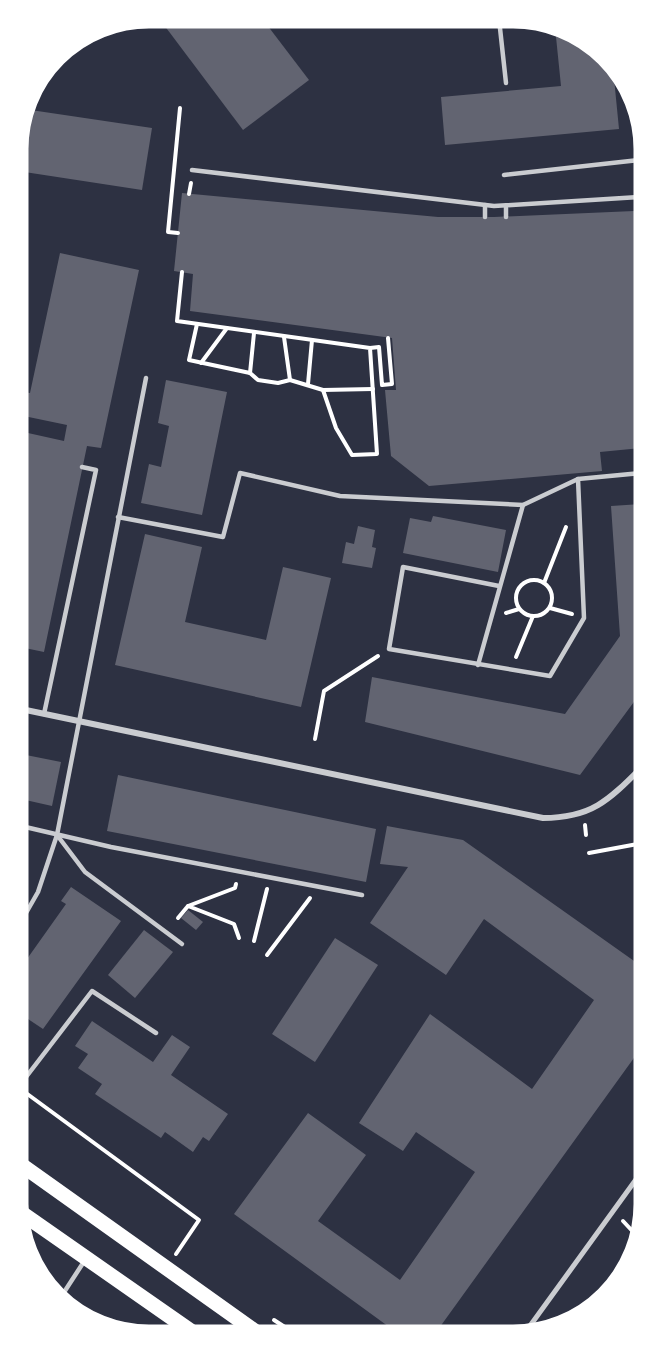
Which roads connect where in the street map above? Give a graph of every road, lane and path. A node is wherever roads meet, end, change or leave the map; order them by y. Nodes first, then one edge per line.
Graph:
1 (500, 27) edge
2 (506, 83) dead end
3 (180, 108) dead end
4 (635, 160) edge
5 (192, 170) dead end
6 (504, 175) dead end
7 (635, 196) edge
8 (485, 205) junction
9 (506, 206) junction
10 (485, 217) dead end
11 (506, 217) dead end
12 (178, 233) dead end
13 (182, 273) dead end
14 (197, 324) junction
15 (227, 328) junction
16 (254, 333) junction
17 (284, 337) junction
18 (388, 338) dead end
19 (312, 340) junction
20 (370, 348) junction
21 (201, 363) junction
22 (250, 374) junction
23 (146, 378) dead end
24 (290, 380) junction
25 (308, 384) junction
26 (373, 388) junction
27 (323, 390) junction
28 (82, 467) dead end
29 (635, 474) edge
30 (578, 479) junction
31 (579, 493) junction
32 (523, 505) junction
33 (118, 517) junction
34 (544, 583) junction
35 (499, 585) junction
36 (550, 608) junction
37 (533, 616) junction
38 (584, 618) junction
39 (389, 649) junction
40 (478, 665) junction
41 (511, 670) junction
42 (27, 710) edge
43 (44, 714) junction
44 (80, 721) junction
45 (315, 739) dead end
46 (635, 774) edge
47 (27, 828) edge
48 (57, 835) junction
49 (635, 844) edge
50 (589, 853) dead end
51 (238, 871) junction
52 (269, 877) junction
53 (319, 886) junction
54 (362, 895) dead end
55 (188, 906) junction
56 (27, 911) edge
57 (178, 918) dead end
58 (239, 938) dead end
59 (254, 941) dead end
60 (182, 944) dead end
61 (267, 955) dead end
62 (156, 1033) dead end
63 (27, 1075) edge
64 (27, 1094) edge
65 (27, 1169) edge
66 (635, 1181) edge
67 (614, 1210) junction
68 (28, 1217) edge
69 (632, 1231) edge
70 (176, 1254) dead end
71 (86, 1258) junction
72 (65, 1291) edge
73 (531, 1325) edge
74 (184, 1326) edge
75 (248, 1326) edge

1 - 2 lane
3 - 12 path
4 - 6 lane
5 - 8 lane
7 - 9 lane
8 - 9 lane
8 - 10 lane
9 - 11 lane
13 - 14 path
14 - 15 path
14 - 21 path
15 - 16 path
15 - 21 path
16 - 17 path
16 - 22 path
17 - 19 path
17 - 24 path
18 - 20 path
19 - 20 path
19 - 25 path
20 - 26 path
21 - 22 path
22 - 24 path
23 - 33 lane
24 - 25 path
25 - 27 path
26 - 27 path
26 - 27 path
28 - 43 lane
29 - 30 lane
30 - 31 lane
30 - 32 lane
31 - 34 path
31 - 38 lane
32 - 33 lane
32 - 35 lane
33 - 44 lane
34 - 36 path
34 - 37 path
35 - 39 lane
35 - 40 lane
36 - 37 path
36 - 38 path
37 - 41 path
38 - 41 lane
39 - 40 lane
39 - 45 path
40 - 41 lane
42 - 43 street
43 - 44 street
44 - 46 street
44 - 48 lane
47 - 48 lane
48 - 51 lane
48 - 56 lane
48 - 60 lane
49 - 50 path
51 - 52 lane
51 - 55 path
52 - 53 lane
52 - 59 path
53 - 54 lane
53 - 61 path
55 - 57 path
55 - 58 path
62 - 63 lane
64 - 70 path
65 - 75 main road
66 - 67 street
67 - 69 path
67 - 73 street
68 - 71 main road
71 - 72 lane
71 - 74 main road

